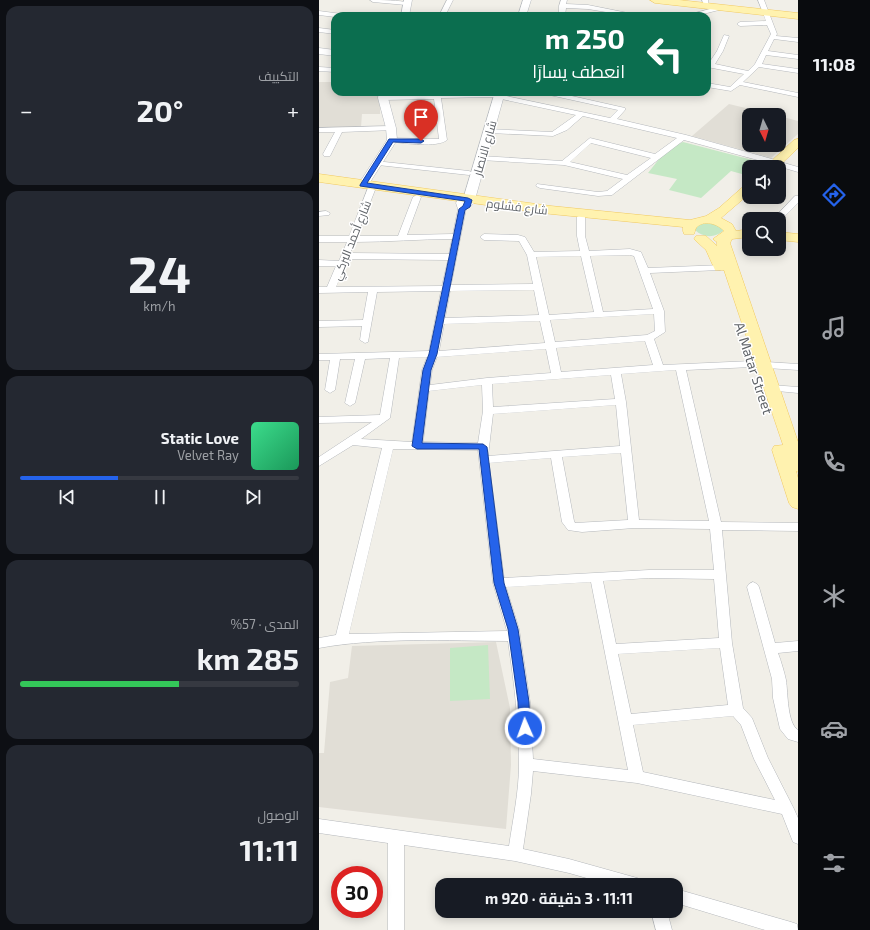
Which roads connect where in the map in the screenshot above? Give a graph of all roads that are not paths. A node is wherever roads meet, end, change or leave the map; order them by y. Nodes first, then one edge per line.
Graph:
1 (373, 0) edge
2 (450, 0) edge
3 (521, 0) edge
4 (527, 0) edge
5 (655, 0) edge
6 (761, 0) edge
7 (407, 2) edge
8 (686, 2) edge
9 (563, 3) edge
10 (706, 3) edge
11 (721, 8) junction
12 (406, 12) edge
13 (444, 12) edge
14 (517, 12) edge
15 (523, 12) edge
16 (618, 12) edge
17 (704, 12) edge
18 (765, 12) junction
19 (319, 13) edge
20 (331, 15) edge
21 (798, 16) edge
22 (770, 23) junction
23 (740, 24) dead end
24 (319, 30) edge
25 (331, 32) edge
26 (726, 36) dead end
27 (772, 37) junction
28 (798, 40) edge
29 (319, 50) edge
30 (331, 52) edge
31 (765, 53) junction
32 (798, 57) edge
33 (711, 62) edge
34 (711, 65) edge
35 (758, 65) junction
36 (319, 69) edge
37 (331, 70) edge
38 (798, 71) edge
39 (751, 72) junction
40 (740, 83) junction
41 (711, 86) edge
42 (798, 95) edge
43 (384, 96) edge
44 (435, 96) edge
45 (495, 96) edge
46 (496, 96) edge
47 (504, 96) edge
48 (539, 96) edge
49 (563, 96) edge
50 (530, 103) junction
51 (583, 113) junction
52 (612, 120) junction
53 (391, 128) junction
54 (340, 129) junction
55 (319, 130) edge
56 (490, 131) junction
57 (683, 138) junction
58 (392, 140) junction
59 (798, 142) edge
60 (798, 150) edge
61 (327, 154) dead end
62 (657, 157) junction
63 (481, 158) junction
64 (758, 160) edge
65 (783, 160) edge
66 (786, 160) edge
67 (378, 163) junction
68 (564, 163) junction
69 (786, 168) edge
70 (798, 170) edge
71 (469, 172) junction
72 (319, 178) edge
73 (629, 178) junction
74 (319, 182) edge
75 (540, 186) dead end
76 (367, 188) junction
77 (742, 194) edge
78 (417, 197) junction
79 (796, 202) edge
80 (464, 203) junction
81 (746, 204) edge
82 (785, 212) edge
83 (581, 217) junction
84 (708, 220) junction
85 (726, 228) junction
86 (694, 231) junction
87 (742, 231) edge
88 (456, 236) junction
89 (786, 236) edge
90 (484, 237) dead end
91 (798, 237) edge
92 (352, 238) junction
93 (319, 239) edge
94 (401, 239) junction
95 (584, 252) junction
96 (531, 255) junction
97 (452, 257) junction
98 (344, 260) junction
99 (319, 263) edge
100 (720, 267) junction
101 (645, 272) junction
102 (538, 287) junction
103 (447, 288) junction
104 (373, 289) junction
105 (319, 290) edge
106 (330, 290) junction
107 (655, 309) junction
108 (599, 314) junction
109 (544, 318) junction
110 (439, 321) junction
111 (368, 323) junction
112 (319, 324) edge
113 (649, 338) junction
114 (365, 340) dead end
115 (549, 345) junction
116 (433, 354) junction
117 (361, 355) junction
118 (395, 355) junction
119 (319, 357) edge
120 (335, 357) junction
121 (757, 364) junction
122 (680, 367) junction
123 (798, 367) edge
124 (659, 368) junction
125 (615, 371) junction
126 (557, 376) junction
127 (487, 382) junction
128 (771, 388) junction
129 (424, 389) junction
130 (330, 390) dead end
131 (798, 390) edge
132 (621, 402) junction
133 (350, 403) dead end
134 (488, 411) junction
135 (385, 418) junction
136 (319, 420) edge
137 (352, 441) junction
138 (388, 445) junction
139 (417, 446) junction
140 (483, 447) junction
141 (626, 449) junction
142 (556, 454) junction
143 (483, 460) junction
144 (319, 462) edge
145 (798, 466) edge
146 (798, 503) edge
147 (634, 524) junction
148 (716, 526) junction
149 (798, 527) edge
150 (721, 575) junction
151 (596, 577) junction
152 (499, 583) junction
153 (753, 588) dead end
154 (514, 636) junction
155 (341, 639) junction
156 (319, 643) edge
157 (726, 643) junction
158 (798, 646) edge
159 (771, 648) junction
160 (611, 650) junction
161 (736, 710) junction
162 (626, 720) junction
163 (798, 736) edge
164 (526, 764) junction
165 (637, 777) junction
166 (787, 809) junction
167 (319, 826) edge
168 (396, 837) junction
169 (798, 837) edge
170 (515, 854) junction
171 (612, 878) edge
172 (683, 898) edge
173 (661, 918) edge
174 (396, 930) edge
175 (664, 930) edge
176 (791, 930) edge

1 - 7 street
2 - 13 street
3 - 14 main road
4 - 15 main road
5 - 8 main road
6 - 18 street
7 - 12 main road
8 - 10 main road
9 - 16 street
10 - 11 main road
11 - 17 street
11 - 18 main road
18 - 21 main road
18 - 22 street
19 - 20 street
22 - 23 street
22 - 27 street
24 - 25 street
26 - 33 street
27 - 28 street
27 - 31 street
29 - 30 main road
31 - 32 street
31 - 35 street
34 - 39 street
35 - 38 street
35 - 39 street
36 - 37 street
39 - 40 street
40 - 41 street
40 - 42 street
43 - 53 main road
44 - 58 street
45 - 71 main road, شارع الانصار
46 - 56 main road, شارع الانصار
47 - 50 street
48 - 50 street
49 - 52 street
50 - 51 street
51 - 52 street
51 - 56 street
52 - 57 street
53 - 54 street
53 - 58 main road
54 - 55 street
54 - 61 street
56 - 63 main road, شارع الانصار
57 - 62 street
57 - 64 street
58 - 67 main road
59 - 65 main road
60 - 66 main road
62 - 68 street
62 - 73 street
63 - 68 street
63 - 80 main road, شارع الانصار
67 - 71 street
67 - 76 main road
68 - 73 street
69 - 70 street
71 - 80 main road, شارع الانصار
72 - 76 main road, شارع فشلوم
73 - 75 street
74 - 76 main road, شارع فشلوم
76 - 78 main road, شارع فشلوم
76 - 80 main road, شارع فشلوم
76 - 92 street, شارع أحمد البركي
77 - 84 main road
78 - 80 main road, شارع فشلوم
78 - 94 street
79 - 82 street
80 - 83 main road, شارع فشلوم
80 - 86 main road, شارع فشلوم
80 - 88 street
81 - 85 main road
83 - 86 main road, شارع فشلوم
83 - 95 street
84 - 85 main road
84 - 86 main road
85 - 86 main road
85 - 87 main road
85 - 121 main road
86 - 100 main road, Al Matar Street
88 - 94 street
88 - 97 street
89 - 91 main road
90 - 96 street
92 - 93 street
92 - 94 street
92 - 98 street, شارع أحمد البركي
95 - 96 street
95 - 101 street
95 - 108 street
96 - 102 street
97 - 98 street
97 - 103 street
98 - 99 street
98 - 106 street, شارع أحمد البركي
100 - 101 street
100 - 121 main road, Al Matar Street
101 - 107 street
102 - 103 street
102 - 109 street
103 - 104 street
103 - 110 street
104 - 106 street
104 - 111 street
105 - 106 street
107 - 108 street
107 - 113 street
108 - 109 street
109 - 110 street
109 - 115 street
110 - 116 street
111 - 112 street
111 - 114 street
113 - 115 street
113 - 124 street
115 - 116 street
115 - 126 street
116 - 118 street
116 - 129 street
117 - 118 street
117 - 120 street
117 - 133 street
118 - 135 street
119 - 120 street
120 - 130 street
121 - 122 street
121 - 123 street
121 - 128 main road
121 - 146 main road, Al Matar Street
122 - 124 street
122 - 148 street
124 - 125 street
125 - 126 street
125 - 132 street
126 - 127 street
127 - 129 street
127 - 134 street
128 - 131 street
128 - 145 main road
129 - 139 street
132 - 134 street
132 - 141 street
134 - 140 street
135 - 136 street
135 - 137 street
137 - 138 street
137 - 144 street
138 - 139 street
138 - 155 street
139 - 140 street
140 - 143 street
141 - 142 street
141 - 147 street
142 - 143 street
142 - 147 street
143 - 152 street
147 - 148 street
148 - 149 street
148 - 150 street
150 - 151 street
150 - 157 street
151 - 152 street
151 - 160 street
152 - 154 street
153 - 159 street
154 - 155 street
154 - 164 street
155 - 156 street
157 - 160 street
157 - 161 street
158 - 159 street
159 - 163 street
160 - 162 street
161 - 162 street
161 - 166 street
162 - 165 street
164 - 165 street
164 - 170 street
165 - 166 street
166 - 169 street
167 - 168 street
168 - 170 street
168 - 174 street
170 - 171 street
172 - 176 street
173 - 175 street

